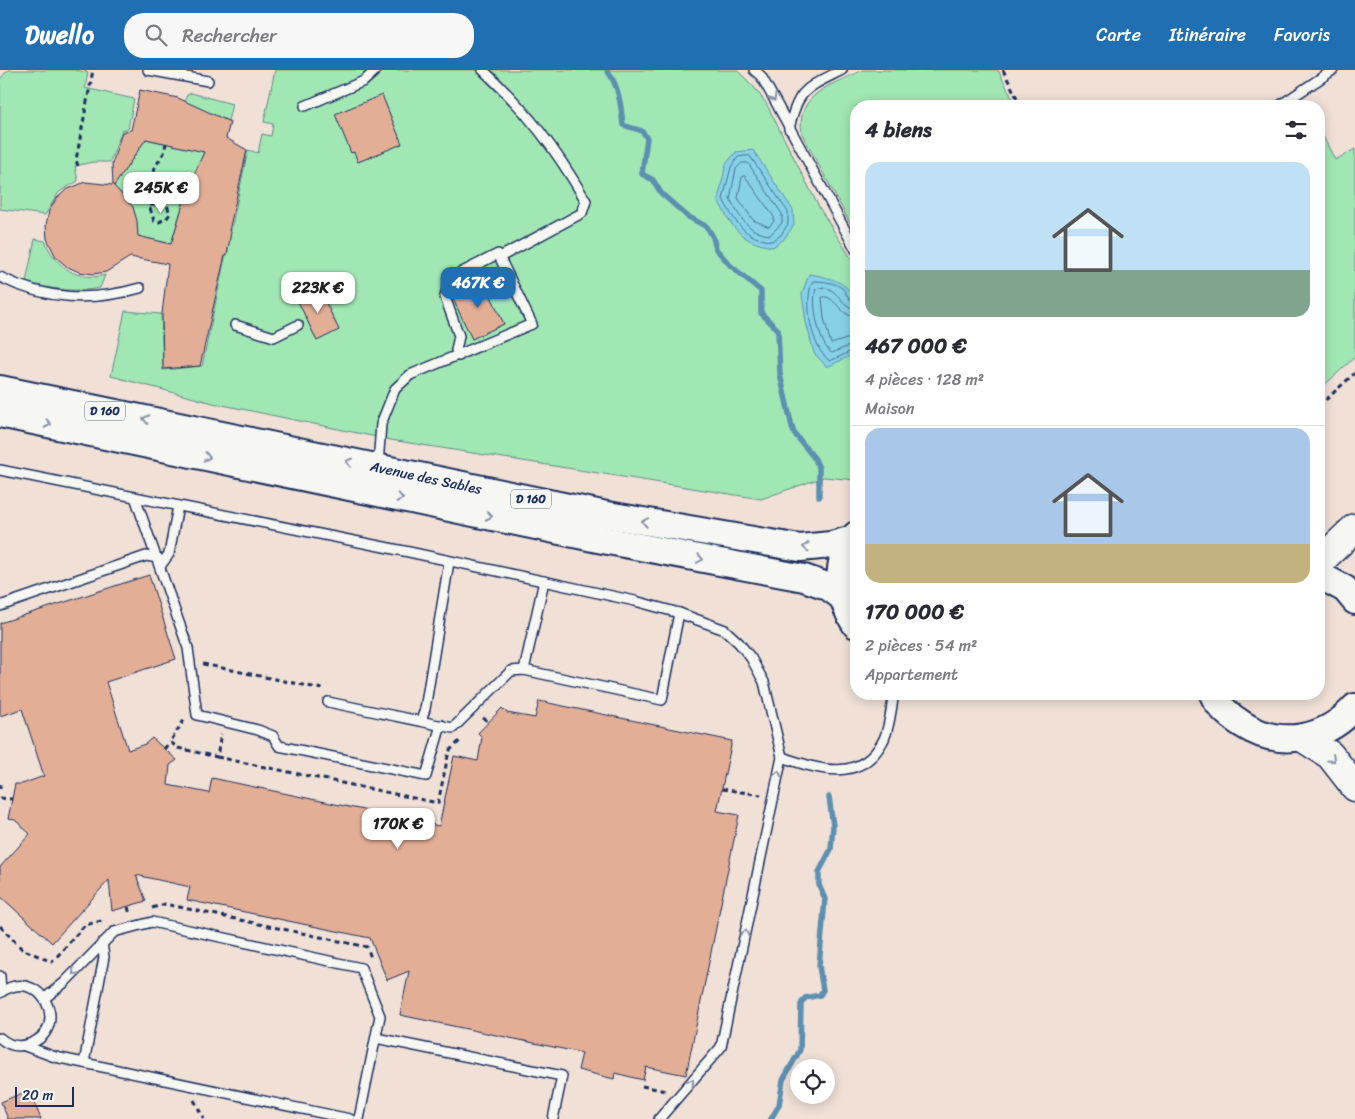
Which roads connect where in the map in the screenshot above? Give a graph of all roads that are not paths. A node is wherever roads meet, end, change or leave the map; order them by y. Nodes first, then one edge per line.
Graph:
1 (148, 70) edge
2 (376, 70) edge
3 (483, 70) edge
4 (754, 70) edge
5 (842, 70) edge
6 (1333, 70) edge
7 (208, 81) dead end
8 (1288, 100) edge
9 (305, 106) dead end
10 (789, 129) junction
11 (850, 239) edge
12 (500, 257) junction
13 (0, 277) edge
14 (140, 288) dead end
15 (235, 325) dead end
16 (298, 325) dead end
17 (459, 356) junction
18 (0, 389) edge
19 (0, 414) edge
20 (377, 468) junction
21 (0, 470) edge
22 (136, 497) junction
23 (178, 506) junction
24 (1355, 528) edge
25 (850, 539) edge
26 (850, 545) edge
27 (1325, 556) edge
28 (159, 561) junction
29 (449, 562) junction
30 (1325, 578) edge
31 (544, 581) junction
32 (842, 597) junction
33 (1355, 601) edge
34 (0, 606) edge
35 (679, 613) junction
36 (850, 616) edge
37 (524, 670) junction
38 (893, 700) edge
39 (1218, 700) edge
40 (328, 702) dead end
41 (1355, 707) edge
42 (421, 721) junction
43 (441, 725) junction
44 (1303, 738) junction
45 (782, 758) junction
46 (1355, 787) edge
47 (102, 943) junction
48 (0, 976) edge
49 (1, 992) edge
50 (45, 998) junction
51 (376, 1038) junction
52 (1, 1040) edge
53 (25, 1046) junction
54 (84, 1063) junction
55 (350, 1119) edge
56 (359, 1119) edge
57 (553, 1119) edge
58 (659, 1119) edge

1 - 7 lane
2 - 9 lane
3 - 12 lane
4 -> 10 lane
5 - 10 lane
6 - 8 lane
10 - 11 lane
12 - 17 lane
12 - 17 lane
13 - 14 lane
15 - 16 lane
17 - 20 lane
20 -> 18 main road, Avenue des Sables / D 160
19 -> 32 main road, Avenue des Sables / D 160
25 -> 20 main road, Avenue des Sables / D 160
21 - 22 lane
22 - 23 lane
22 - 28 lane
23 - 28 lane
23 - 29 lane
24 - 27 highway
26 - 32 main road
28 - 34 lane
28 - 43 lane
29 - 31 lane
29 - 42 lane
30 - 33 main road
31 - 35 lane
31 - 37 lane
32 - 36 main road
35 - 37 lane
35 - 45 lane
37 - 43 lane
38 - 45 lane
39 - 44 main road
40 - 42 lane
41 - 44 main road
42 - 43 lane
44 -> 46 highway
58 -> 45 lane
47 -> 50 lane
47 - 51 lane
47 - 54 lane
48 - 49 lane
49 - 50 lane
50 - 53 lane
51 - 56 lane
51 - 57 lane
52 - 53 lane
53 - 54 lane
54 - 55 lane

